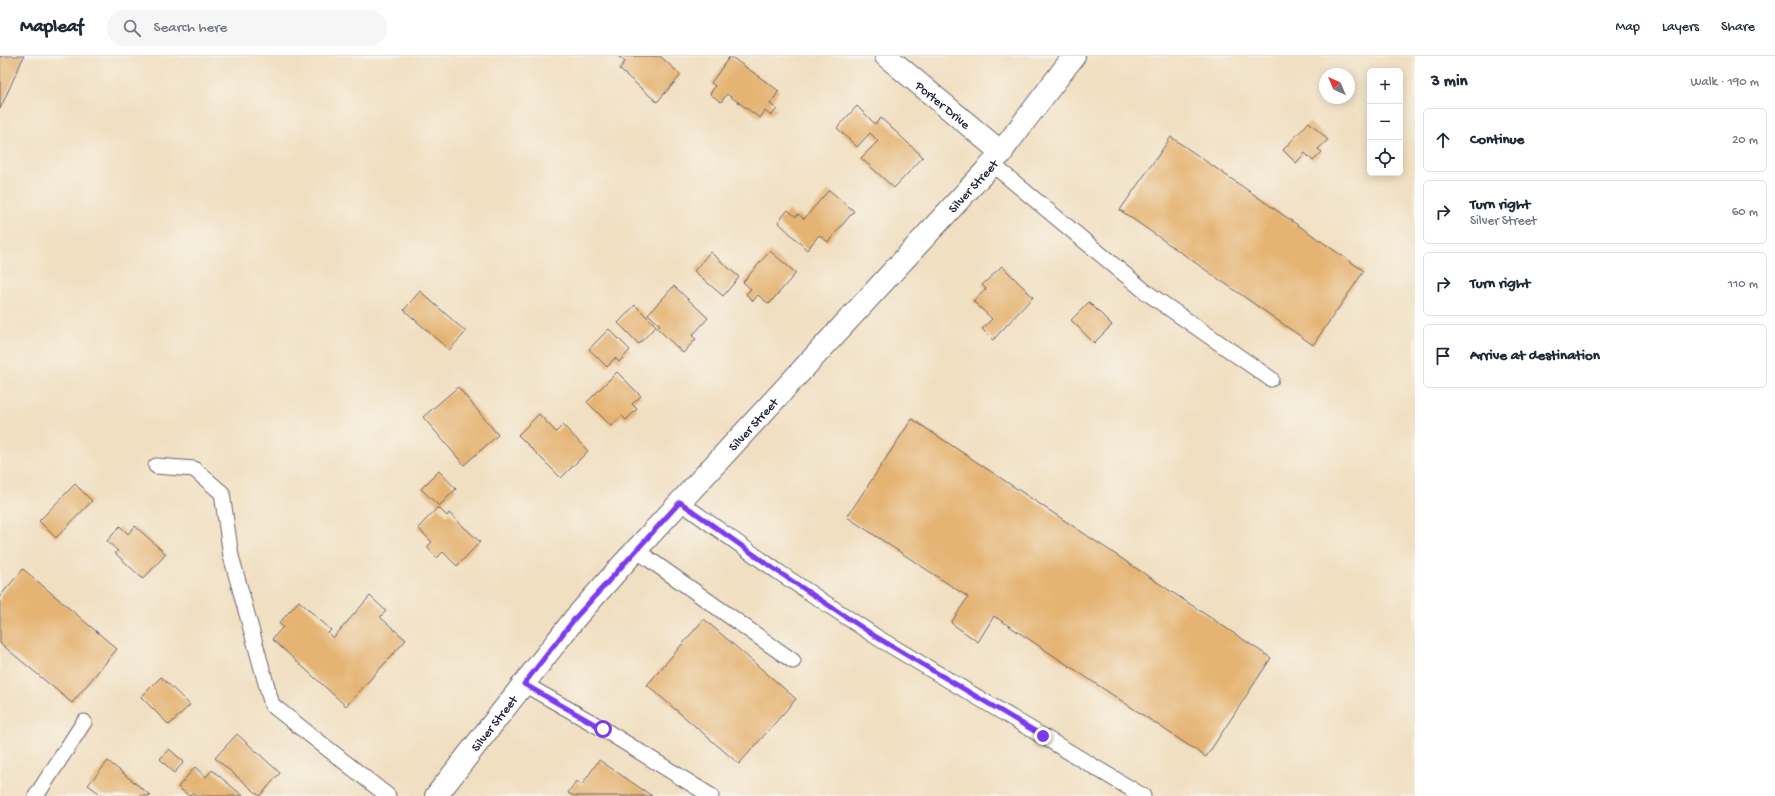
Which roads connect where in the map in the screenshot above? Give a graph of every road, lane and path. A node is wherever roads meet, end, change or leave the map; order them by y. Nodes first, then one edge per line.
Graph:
1 (886, 56) edge
2 (1074, 56) edge
3 (996, 158) junction
4 (1271, 379) dead end
5 (156, 466) dead end
6 (680, 502) junction
7 (636, 550) junction
8 (793, 661) dead end
9 (524, 684) junction
10 (84, 722) dead end
11 (36, 796) edge
12 (388, 796) edge
13 (436, 796) edge
14 (711, 796) edge
15 (1143, 796) edge

1 - 3 street, Porter Drive
2 - 3 street, Silver Street
3 - 4 lane
3 - 6 street, Silver Street
5 - 12 lane
6 - 7 street, Silver Street
6 - 15 lane
7 - 8 lane
7 - 9 street, Silver Street
9 - 13 street, Silver Street
9 - 14 lane
10 - 11 lane

